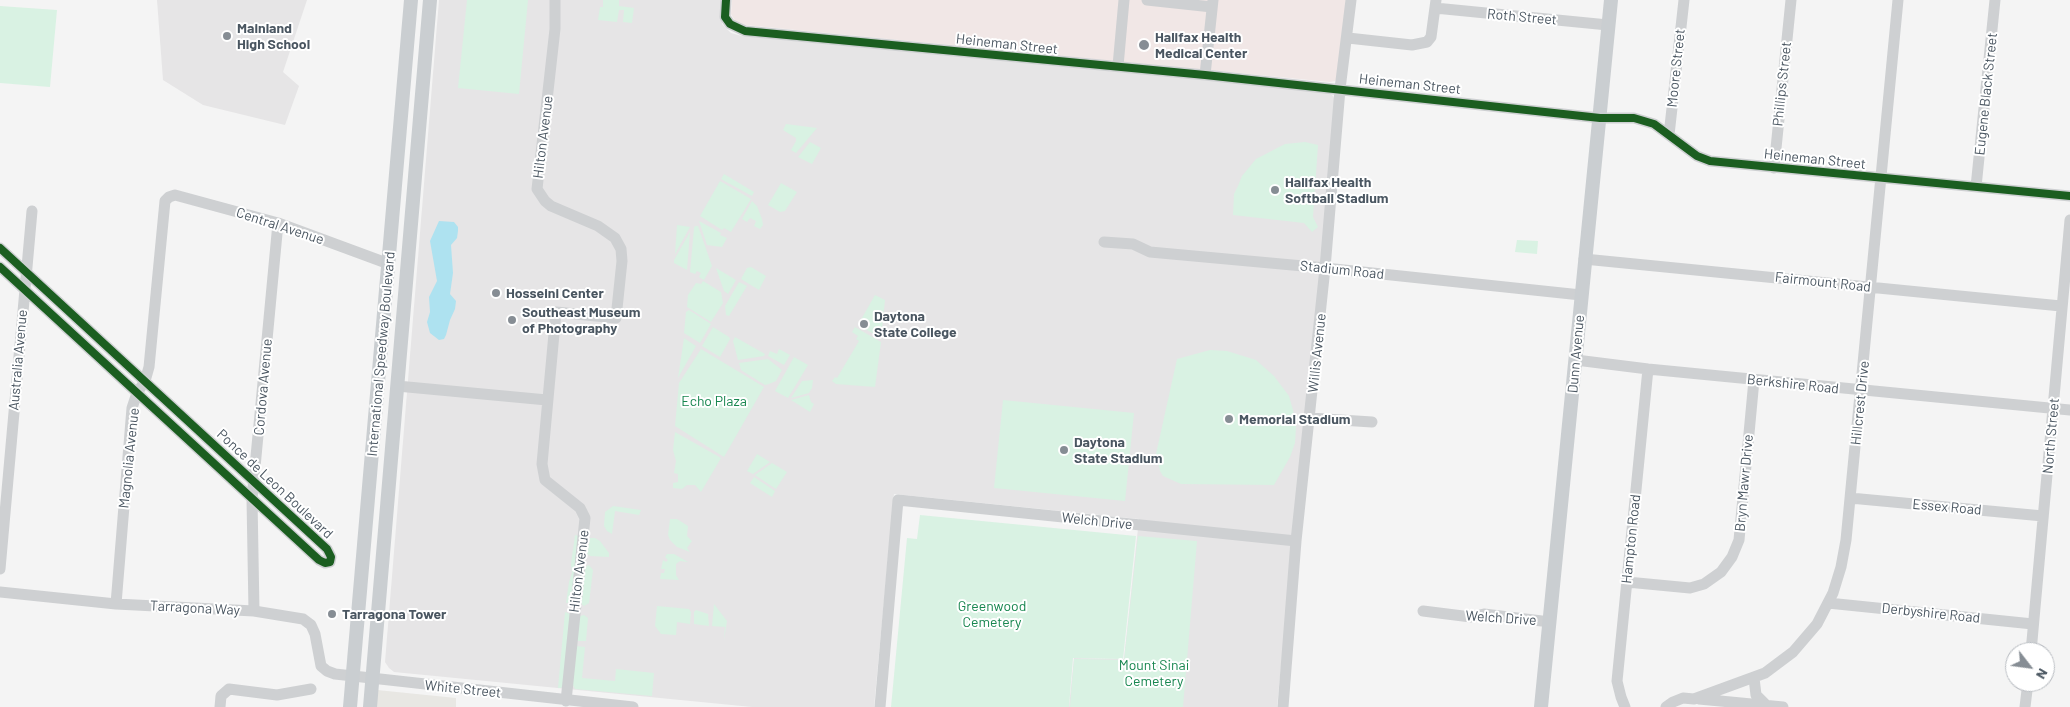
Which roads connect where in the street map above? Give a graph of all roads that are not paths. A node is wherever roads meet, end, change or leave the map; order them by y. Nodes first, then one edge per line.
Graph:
1 (411, 0) edge
2 (430, 0) edge
3 (555, 0) edge
4 (726, 0) edge
5 (1124, 0) edge
6 (1147, 0) edge
7 (1351, 0) edge
8 (1611, 0) edge
9 (1684, 0) edge
10 (1791, 0) edge
11 (1898, 0) edge
12 (1995, 0) edge
13 (1213, 3) edge
14 (1435, 4) edge
15 (409, 23) junction
16 (1608, 25) junction
17 (1348, 38) junction
18 (1118, 66) junction
19 (1205, 74) junction
20 (1340, 89) junction
21 (419, 116) junction
22 (1600, 118) junction
23 (1669, 135) junction
24 (1774, 168) junction
25 (1881, 179) junction
26 (1976, 188) junction
27 (169, 196) joint
28 (2070, 196) edge
29 (32, 211) dead end
30 (2070, 220) edge
31 (278, 223) junction
32 (1104, 242) dead end
33 (0, 248) edge
34 (1584, 259) junction
35 (389, 264) junction
36 (0, 267) edge
37 (1325, 268) junction
38 (26, 272) junction
39 (1871, 287) junction
40 (24, 289) junction
41 (1581, 295) junction
42 (2061, 306) junction
43 (1576, 360) junction
44 (1648, 370) junction
45 (145, 380) junction
46 (1754, 380) junction
47 (397, 386) junction
48 (1861, 390) junction
49 (137, 393) junction
50 (547, 400) junction
51 (2054, 408) junction
52 (2070, 410) edge
53 (375, 416) junction
54 (1310, 418) junction
55 (1372, 422) dead end
56 (254, 481) junction
57 (1850, 498) junction
58 (252, 499) junction
59 (2044, 516) junction
60 (385, 532) junction
61 (1296, 541) junction
62 (0, 569) edge
63 (1627, 582) junction
64 (0, 592) edge
65 (1828, 603) junction
66 (116, 604) junction
67 (254, 611) junction
68 (1423, 611) dead end
69 (1550, 622) junction
70 (2033, 624) junction
71 (2032, 642) edge
72 (353, 677) junction
73 (1754, 678) junction
74 (373, 680) junction
75 (310, 689) dead end
76 (2027, 692) edge
77 (1694, 699) junction
78 (566, 700) junction
79 (1766, 705) junction
80 (220, 707) edge
81 (350, 707) edge
82 (370, 707) edge
83 (633, 707) edge
84 (880, 707) edge
85 (1283, 707) edge
86 (1541, 707) edge
87 (1625, 707) edge
88 (1666, 707) edge
89 (1783, 707) edge
90 (2025, 707) edge

1 - 15 main road, International Speedway Boulevard
2 - 21 main road, International Speedway Boulevard
3 - 50 street, Hilton Avenue
4 - 18 street, Heineman Street
5 - 18 street
6 - 13 street
7 - 17 street, Willis Avenue
8 - 16 main road, Dunn Avenue
9 - 23 street, Moore Street
10 - 24 street, Phillips Street
11 - 25 street, Hillcrest Drive
12 - 26 street, Eugene Black Street
13 - 19 street
14 - 16 street, Roth Street
14 - 17 street
15 - 21 main road
15 - 35 main road, International Speedway Boulevard
16 - 22 main road, Dunn Avenue
17 - 20 street, Willis Avenue
18 - 19 street, Heineman Street
19 - 20 street, Heineman Street
20 - 22 street, Heineman Street
20 - 37 street, Willis Avenue
21 - 47 main road, International Speedway Boulevard
22 - 23 street, Heineman Street
22 - 34 main road, Dunn Avenue
23 - 24 street, Heineman Street
24 - 25 street, Heineman Street
25 - 26 street, Heineman Street
25 - 39 street, Hillcrest Drive
26 - 28 street, Heineman Street
27 - 31 street, Central Avenue
27 - 45 street, Magnolia Avenue
29 - 38 street, Australia Avenue
30 - 42 street, North Street
31 - 35 street, Central Avenue
31 - 56 street, Cordova Avenue
32 - 37 street, Stadium Road
33 - 38 street, Ponce de Leon Boulevard
34 - 39 street, Fairmount Road
34 - 41 main road, Dunn Avenue
35 - 47 main road
35 - 53 main road, International Speedway Boulevard
36 - 40 street, Ponce de Leon Boulevard
37 - 41 street, Stadium Road
37 - 54 street, Willis Avenue
38 - 40 street, Australia Avenue
38 - 45 street, Ponce de Leon Boulevard
39 - 42 street, Fairmount Road
39 - 48 street, Hillcrest Drive
40 - 49 street, Ponce de Leon Boulevard
40 - 62 street, Australia Avenue
41 - 43 main road, Dunn Avenue
42 - 51 street, North Street
43 - 44 street, Berkshire Road
43 - 69 main road, Dunn Avenue
44 - 46 street, Berkshire Road
44 - 63 street, Hampton Road
45 - 49 street, Magnolia Avenue
45 - 56 street, Ponce de Leon Boulevard
46 - 48 street, Berkshire Road
46 - 63 street, Bryn Mawr Drive
47 - 50 street
47 - 60 main road, International Speedway Boulevard
48 - 51 street, Berkshire Road
48 - 57 street, Hillcrest Drive
49 - 58 street, Ponce de Leon Boulevard
49 - 66 street, Magnolia Avenue
50 - 78 street, Hilton Avenue
51 - 52 street, Berkshire Road
51 - 59 street, North Street
53 - 60 main road
53 - 72 main road, International Speedway Boulevard
54 - 55 street
54 - 61 street, Willis Avenue
56 - 58 street, Cordova Avenue
56 - 58 street, Ponce de Leon Boulevard
57 - 59 street, Essex Road
57 - 65 street, Hillcrest Drive
58 - 67 street, Cordova Avenue
59 - 70 street, North Street
60 - 74 main road, International Speedway Boulevard
61 - 84 street, Welch Drive
61 - 85 street, Willis Avenue
63 - 87 street, Hampton Road
64 - 66 street, Tarragona Way
65 - 70 street, Derbyshire Road
65 - 73 street, Hillcrest Drive
66 - 67 street, Tarragona Way
67 - 72 street, Tarragona Way
68 - 69 street, Welch Drive
69 - 86 main road, Dunn Avenue
70 - 71 street, North Street
72 - 74 street, White Street
72 - 81 main road, International Speedway Boulevard
73 - 77 street, Hillcrest Drive
73 - 79 street
74 - 78 street, White Street
74 - 82 main road, International Speedway Boulevard
75 - 80 street
76 - 90 street
77 - 79 street
77 - 88 street, Hillcrest Drive
78 - 83 street, White Street
79 - 89 street

